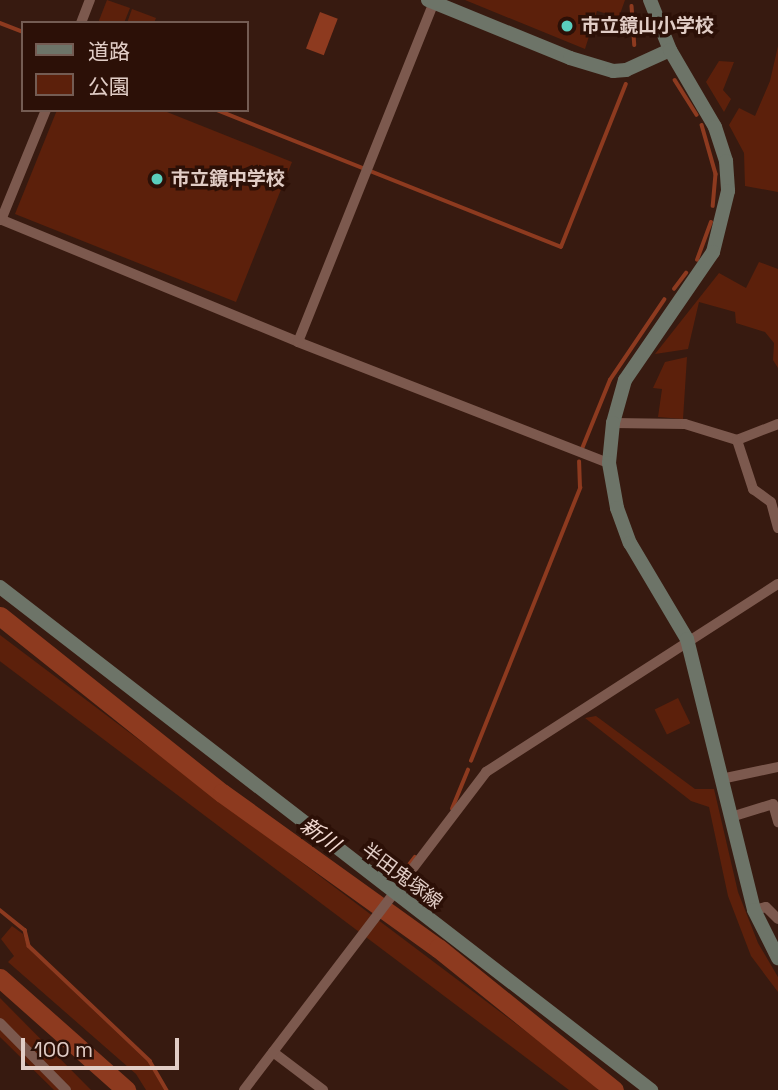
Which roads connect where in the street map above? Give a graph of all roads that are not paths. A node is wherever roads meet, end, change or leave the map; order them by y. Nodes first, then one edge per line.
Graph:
1 (90, 0) edge
2 (650, 0) edge
3 (431, 1) edge
4 (82, 21) edge
5 (670, 50) junction
6 (45, 112) edge
7 (1, 219) edge
8 (298, 342) junction
9 (613, 424) junction
10 (778, 424) edge
11 (737, 439) junction
12 (609, 463) junction
13 (778, 528) edge
14 (778, 584) edge
15 (0, 587) edge
16 (687, 639) junction
17 (778, 768) edge
18 (722, 779) junction
19 (731, 817) junction
20 (778, 822) edge
21 (394, 897) junction
22 (754, 910) junction
23 (776, 912) edge
24 (778, 958) edge
25 (0, 1023) edge
26 (274, 1052) junction
27 (66, 1090) edge
28 (244, 1090) edge
29 (323, 1090) edge
30 (651, 1090) edge

1 - 4 street
2 - 5 street
3 - 5 street
3 - 8 street
5 - 9 street
6 - 7 street
7 - 8 street
8 - 12 street
9 - 11 street
9 - 12 street
10 - 11 street
11 - 13 street
12 - 16 street
14 - 16 street
15 - 21 street, 半田鬼塚線
16 - 18 street
16 - 21 street
17 - 18 street
18 - 19 street
19 - 20 street
19 - 22 street
21 - 26 street
21 - 30 street, 半田鬼塚線
22 - 23 street
22 - 24 street
25 - 27 street
26 - 28 street
26 - 29 street

